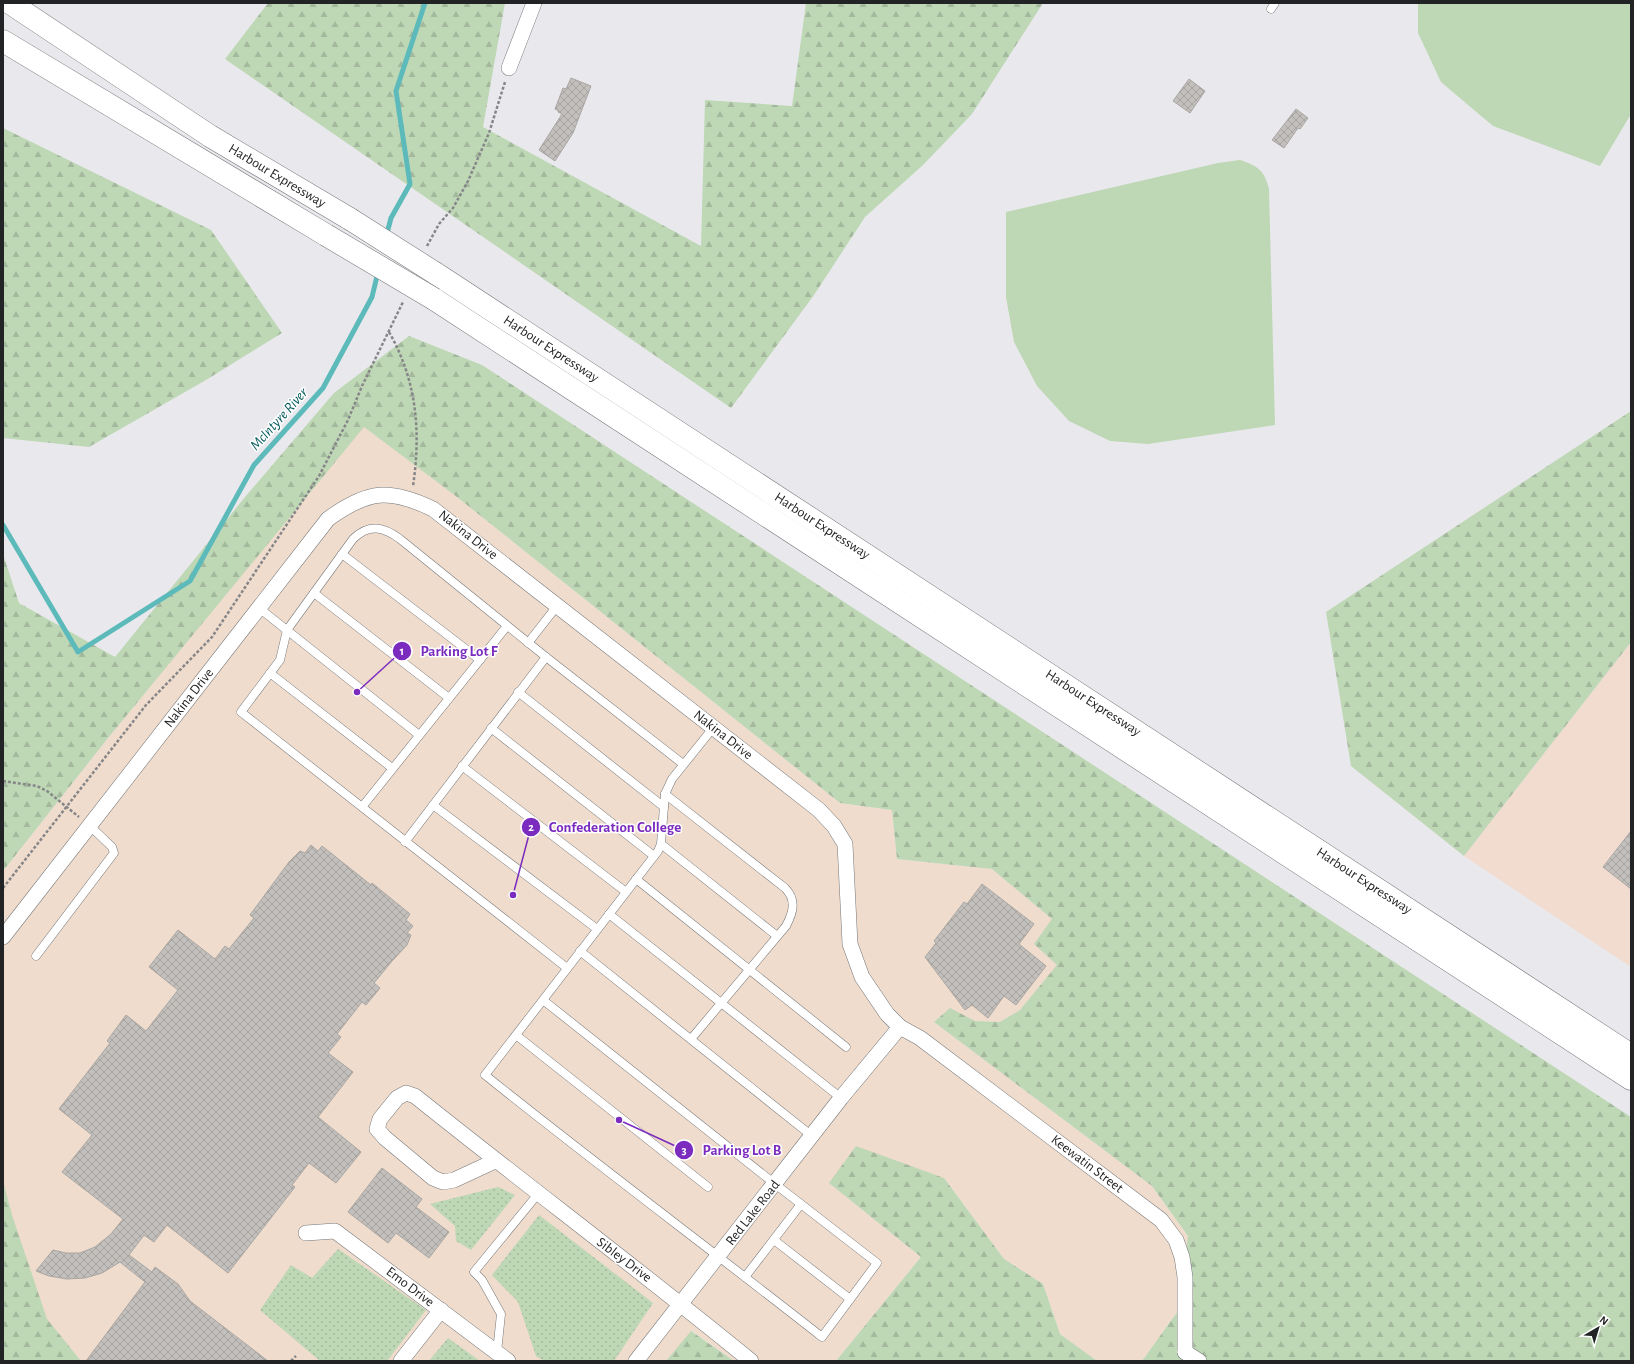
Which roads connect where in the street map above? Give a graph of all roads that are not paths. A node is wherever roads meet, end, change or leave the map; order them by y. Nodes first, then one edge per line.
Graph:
1 (10, 3) edge
2 (534, 3) edge
3 (3, 41) edge
4 (3, 50) edge
5 (509, 68) road end
6 (85, 90) junction
7 (342, 554) junction
8 (314, 593) junction
9 (558, 606) junction
10 (259, 608) junction
11 (507, 626) junction
12 (287, 630) junction
13 (528, 643) junction
14 (546, 657) junction
15 (480, 660) junction
16 (270, 673) junction
17 (518, 692) junction
18 (449, 698) junction
19 (491, 728) junction
20 (713, 728) junction
21 (419, 735) junction
22 (683, 764) junction
23 (462, 766) junction
24 (392, 768) junction
25 (665, 794) junction
26 (433, 805) junction
27 (664, 806) junction
28 (362, 807) junction
29 (90, 826) junction
30 (405, 842) junction
31 (661, 844) junction
32 (654, 856) junction
33 (636, 879) junction
34 (626, 892) junction
35 (609, 914) junction
36 (597, 929) junction
37 (777, 936) junction
38 (3, 937) edge
39 (580, 951) junction
40 (36, 956) dead end
41 (567, 968) junction
42 (748, 969) junction
43 (543, 1000) junction
44 (721, 1002) junction
45 (900, 1027) junction
46 (516, 1035) junction
47 (691, 1039) junction
48 (846, 1047) dead end
49 (1631, 1055) edge
50 (1631, 1079) edge
51 (841, 1098) junction
52 (812, 1136) junction
53 (495, 1161) junction
54 (775, 1184) junction
55 (708, 1187) dead end
56 (538, 1194) junction
57 (800, 1204) junction
58 (306, 1233) dead end
59 (774, 1240) junction
60 (718, 1256) junction
61 (745, 1277) junction
62 (850, 1300) junction
63 (681, 1304) junction
64 (441, 1310) junction
65 (503, 1357) edge
66 (1179, 1357) edge
67 (401, 1361) edge
68 (636, 1361) edge
69 (751, 1361) edge
70 (1199, 1361) edge

1 - 49 main road, Harbour Expressway, bridge
2 - 5 street
3 - 6 main road, Harbour Expressway
4 - 6 main road
6 - 50 main road, Harbour Expressway, bridge
7 - 8 lane
7 - 11 lane
7 - 15 lane
8 - 12 lane
8 - 18 lane
9 - 10 street, Nakina Drive
9 - 13 lane
9 - 20 street, Nakina Drive
10 - 12 lane
10 - 29 street, Nakina Drive
11 - 13 lane
11 - 15 lane
12 - 16 lane
12 - 21 lane
13 - 14 lane
14 - 17 lane
14 - 22 lane
15 - 18 lane
16 - 24 lane
16 - 28 lane
17 - 19 lane
17 - 27 lane
18 - 21 lane
19 - 23 lane
19 - 32 lane
20 - 22 lane
20 - 45 street, Nakina Drive
21 - 24 lane
22 - 25 lane
23 - 26 lane
23 - 34 lane
24 - 28 lane
25 - 27 lane
25 - 37 lane
26 - 30 lane
26 - 36 lane
27 - 31 lane
28 - 30 lane
29 - 38 street, Nakina Drive
29 - 40 lane
30 - 41 lane
31 - 32 lane
31 - 37 lane
32 - 33 lane
33 - 34 lane
33 - 42 lane
34 - 35 lane
35 - 36 lane
35 - 44 lane
36 - 39 lane
37 - 42 lane
39 - 41 lane
39 - 47 lane
41 - 43 lane
42 - 44 lane
42 - 48 lane
43 - 46 lane
43 - 54 lane
44 - 47 lane
44 - 51 lane
45 - 51 street, Red Lake Road
45 - 66 street, Keewatin Street
46 - 55 lane
46 - 60 lane
47 - 52 lane
51 - 52 street, Red Lake Road
52 - 54 street, Red Lake Road
53 - 53 street, Sibley Drive
53 - 56 street, Sibley Drive
54 - 57 lane
54 - 60 street, Red Lake Road
56 - 63 street, Sibley Drive
56 - 65 lane
57 - 59 lane
57 - 62 lane
58 - 64 street, Emo Drive
59 - 61 lane
59 - 62 lane
60 - 61 lane
60 - 63 street, Red Lake Road
61 - 62 lane
63 - 68 street, Red Lake Road
63 - 69 street, Sibley Drive
64 - 65 street, Emo Drive
64 - 67 street
66 - 70 street

